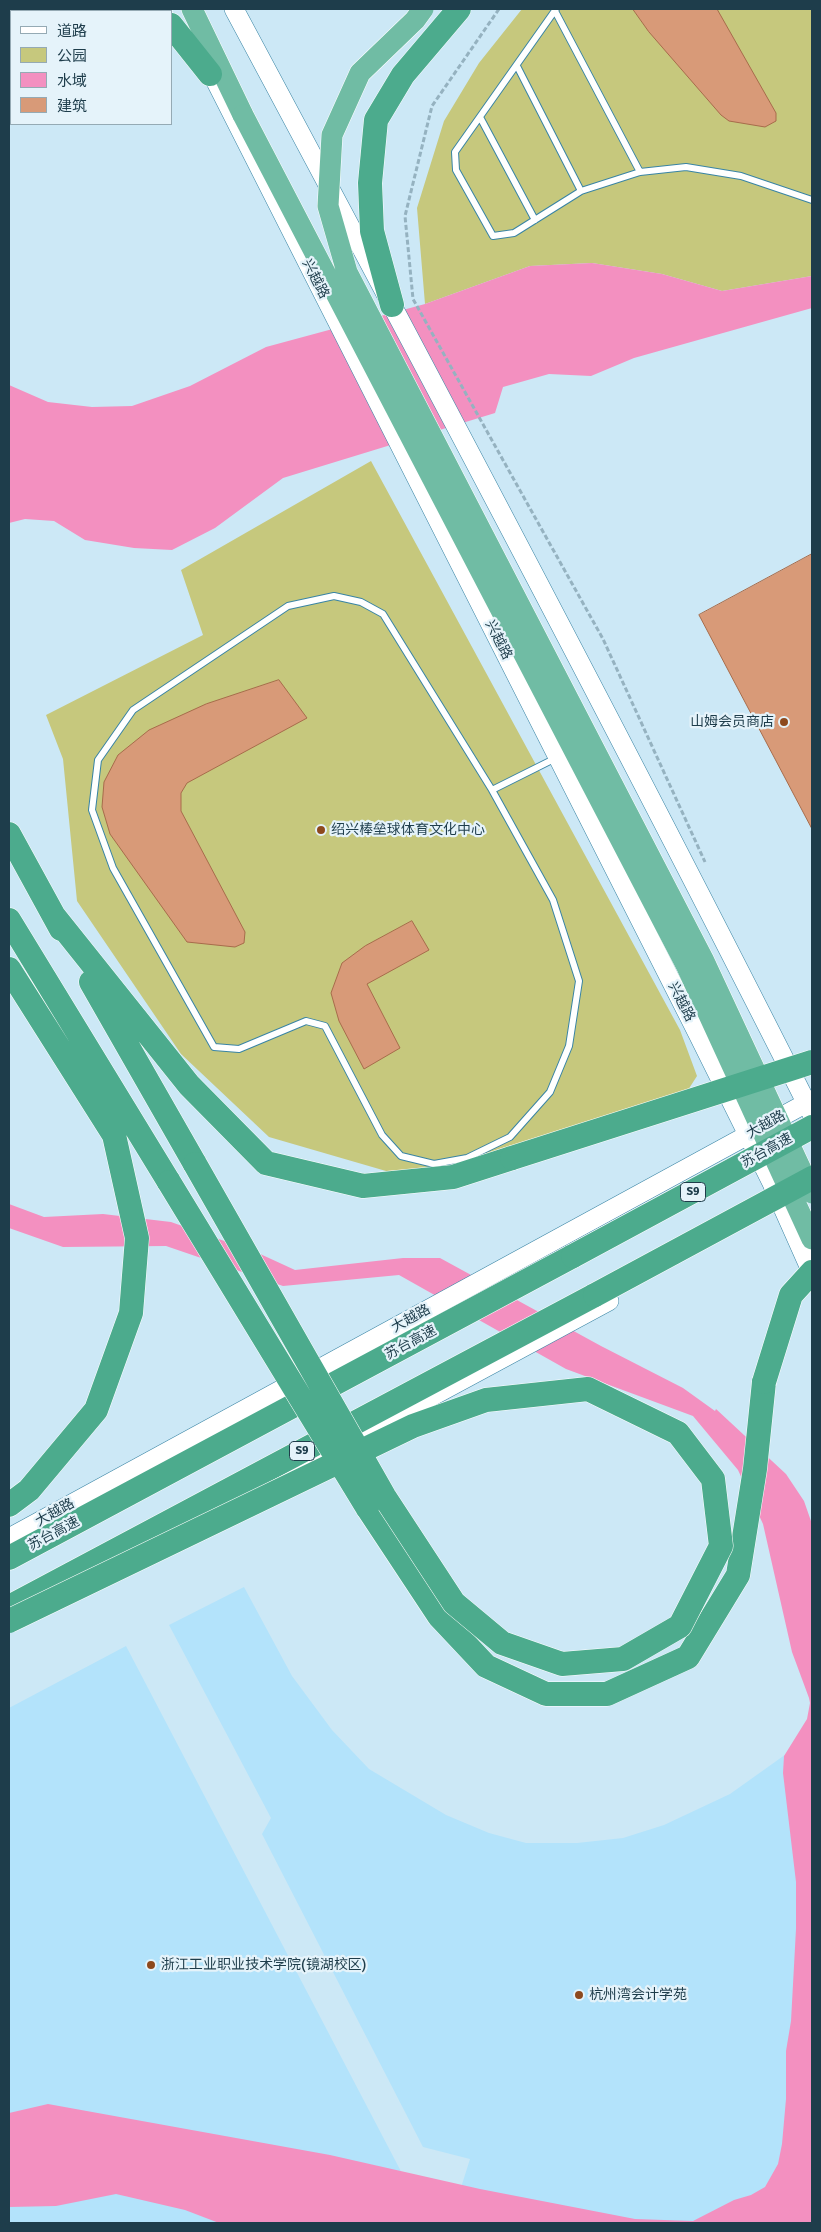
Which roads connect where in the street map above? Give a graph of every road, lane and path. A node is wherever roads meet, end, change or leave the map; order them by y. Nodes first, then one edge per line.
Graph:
1 (183, 9) edge
2 (192, 9) edge
3 (234, 9) edge
4 (423, 9) edge
5 (459, 9) edge
6 (499, 9) edge
7 (556, 10) edge
8 (172, 26) edge
9 (517, 66) junction
10 (210, 74) junction
11 (481, 119) junction
12 (640, 172) junction
13 (582, 192) junction
14 (812, 200) edge
15 (536, 220) junction
16 (403, 302) junction
17 (558, 758) junction
18 (492, 790) junction
19 (9, 834) edge
20 (708, 868) dead end
21 (54, 916) junction
22 (9, 920) edge
23 (9, 968) edge
24 (812, 1062) edge
25 (810, 1106) edge
26 (812, 1127) edge
27 (748, 1135) junction
28 (812, 1178) edge
29 (812, 1192) edge
30 (782, 1207) junction
31 (812, 1239) edge
32 (812, 1272) edge
33 (9, 1505) edge
34 (9, 1538) edge
35 (9, 1558) edge
36 (9, 1607) edge
37 (9, 1621) edge
38 (9, 1625) edge

1 - 10 main road, 兴越路
2 - 31 highway, bridge
3 - 16 main road
4 - 29 highway, bridge
5 - 16 highway
6 - 16 path
7 - 9 lane
7 - 12 lane
8 - 10 highway
9 - 11 lane
9 - 13 lane
10 - 17 main road, 兴越路
11 - 15 lane
11 - 15 lane
12 - 13 lane
12 - 14 lane
13 - 15 lane
16 - 20 path
16 - 25 main road
17 - 18 lane
17 - 27 main road, 兴越路
18 - 18 lane
19 - 21 highway
21 - 24 highway, bridge
21 - 37 highway, bridge
22 - 32 highway, bridge
23 - 33 highway
25 - 27 main road, 大越路
26 - 35 highway, 苏台高速 / S9, bridge
27 - 30 main road, 兴越路
27 - 34 main road, 大越路
28 - 36 highway, S9, bridge
29 - 30 main road
30 - 32 main road, 兴越路
30 - 38 main road

